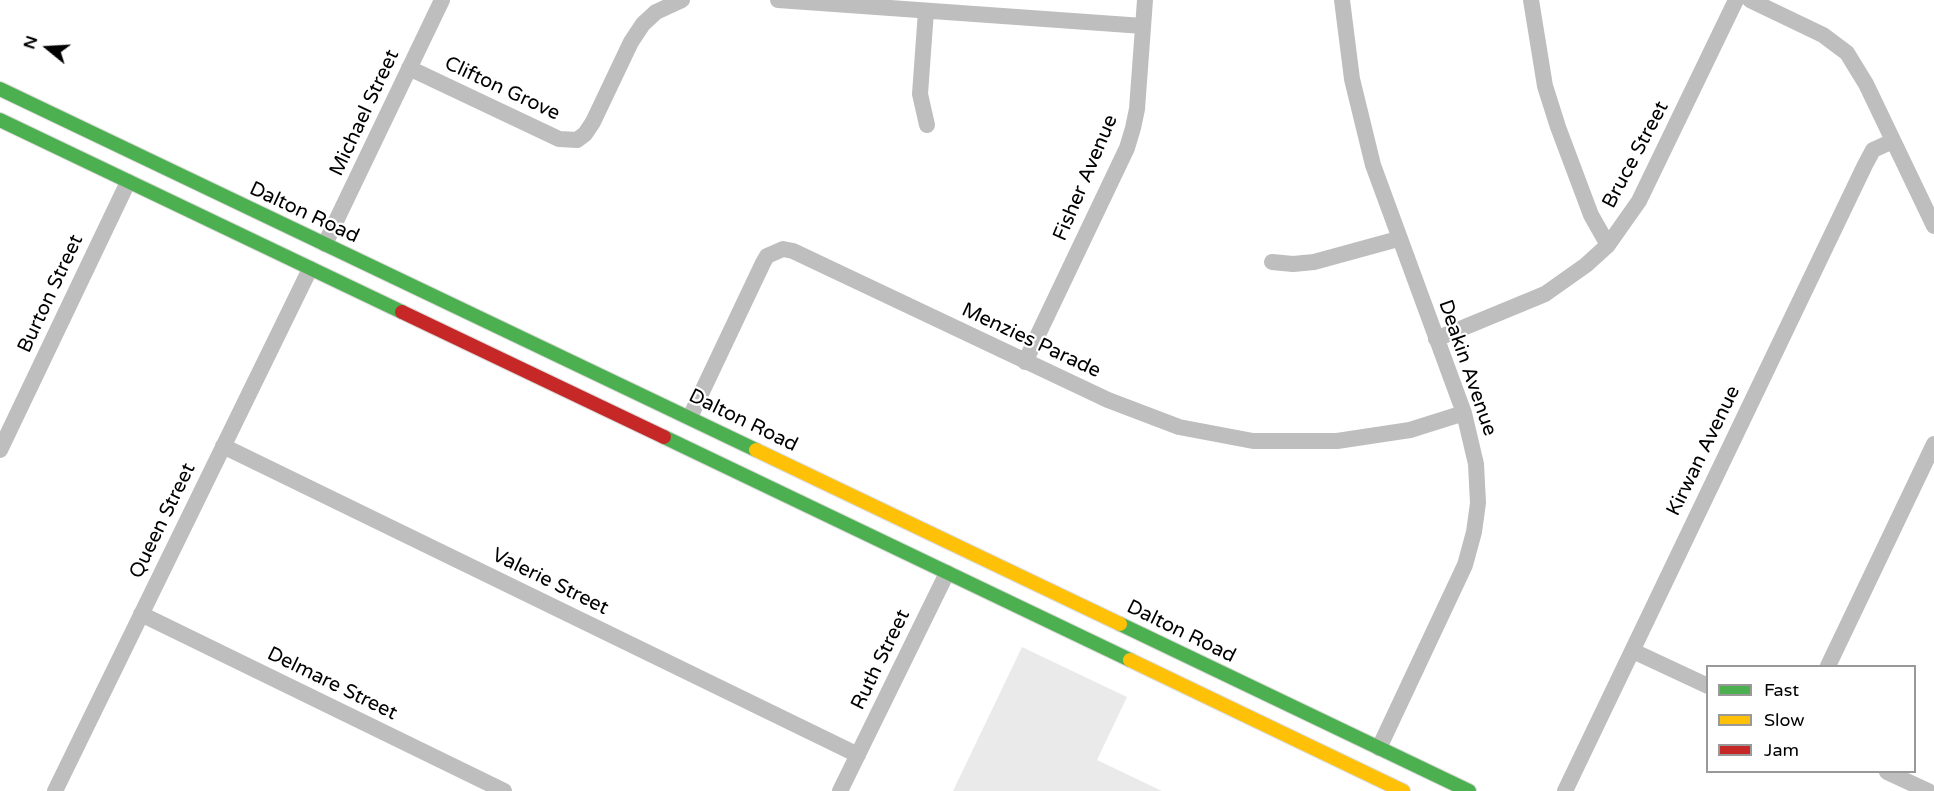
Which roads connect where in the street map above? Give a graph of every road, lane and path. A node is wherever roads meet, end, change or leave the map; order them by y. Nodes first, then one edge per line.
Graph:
1 (442, 0) edge
2 (682, 0) edge
3 (778, 0) edge
4 (1145, 0) edge
5 (1342, 0) edge
6 (1531, 0) edge
7 (1736, 0) edge
8 (1750, 0) edge
9 (926, 11) junction
10 (1143, 26) junction
11 (409, 69) junction
12 (0, 89) edge
13 (0, 120) edge
14 (927, 125) dead end
15 (1893, 141) junction
16 (140, 156) junction
17 (128, 182) junction
18 (1934, 226) edge
19 (1398, 239) junction
20 (325, 244) junction
21 (1608, 245) junction
22 (1272, 262) dead end
23 (310, 269) junction
24 (1436, 339) junction
25 (1025, 362) junction
26 (1464, 413) junction
27 (690, 417) junction
28 (1934, 444) edge
29 (223, 446) junction
30 (0, 450) edge
31 (959, 547) junction
32 (947, 573) junction
33 (141, 615) junction
34 (1632, 651) junction
35 (1828, 665) edge
36 (1706, 686) edge
37 (1379, 748) junction
38 (858, 755) junction
39 (1366, 773) junction
40 (1891, 773) edge
41 (62, 789) edge
42 (504, 791) edge
43 (840, 791) edge
44 (1403, 791) edge
45 (1468, 791) edge
46 (1565, 791) edge
47 (1928, 791) edge

1 - 11 street, Michael Street
2 - 11 street, Clifton Grove
3 - 9 street
4 - 10 street, Fisher Avenue
5 - 19 street, Deakin Avenue
6 - 21 street
7 - 21 street, Bruce Street
8 - 15 street
9 - 10 street
9 - 14 street
10 - 25 street, Fisher Avenue
11 - 20 street, Michael Street
12 - 16 main road, Dalton Road
13 - 17 main road
15 - 18 street
15 - 34 street, Kirwan Avenue
16 - 17 main road, Burton Street
16 - 20 main road, Dalton Road
17 - 23 main road
17 - 30 street, Burton Street
19 - 22 street
19 - 24 street, Deakin Avenue
20 - 27 main road, Dalton Road
21 - 24 street, Bruce Street
23 - 29 street, Queen Street
23 - 32 main road
24 - 26 street, Deakin Avenue
25 - 26 street, Menzies Parade
25 - 27 street, Menzies Parade
26 - 37 street, Deakin Avenue
27 - 31 main road, Dalton Road
28 - 35 street
29 - 33 street, Queen Street
29 - 38 street, Valerie Street
31 - 32 main road, Ruth Street
31 - 37 main road, Dalton Road
32 - 38 street, Ruth Street
32 - 39 main road
33 - 41 street, Queen Street
33 - 42 street, Delmare Street
34 - 36 street
34 - 46 street, Kirwan Avenue
37 - 39 main road, Deakin Avenue
37 - 45 main road, Dalton Road
38 - 43 street, Ruth Street
39 - 44 main road
40 - 47 street

